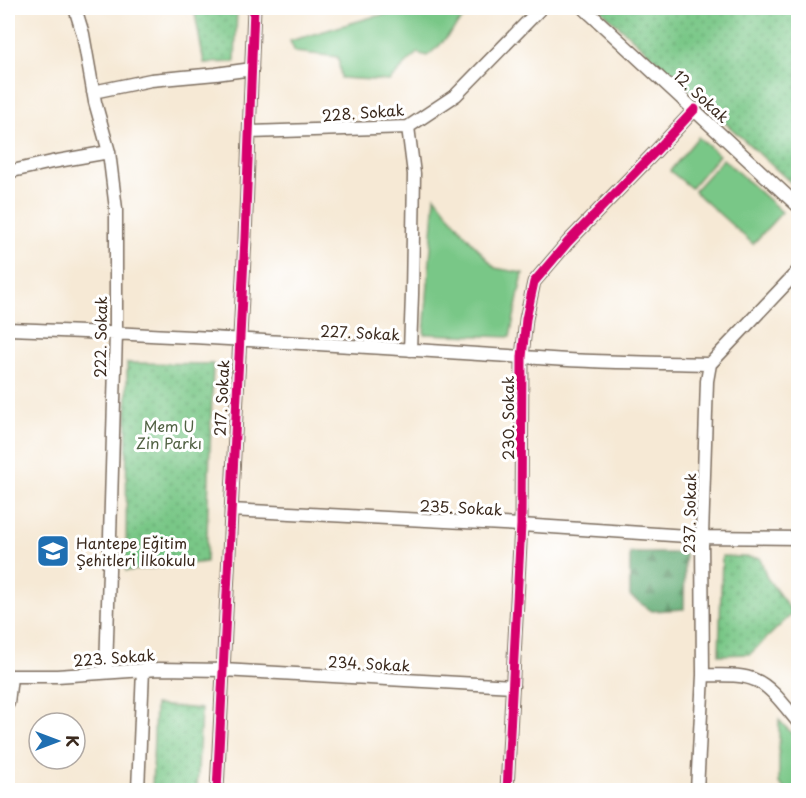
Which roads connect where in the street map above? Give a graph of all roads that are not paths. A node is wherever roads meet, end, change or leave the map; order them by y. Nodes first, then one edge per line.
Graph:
1 (75, 8) edge
2 (254, 8) edge
3 (541, 8) edge
4 (584, 8) edge
5 (252, 69) junction
6 (93, 92) junction
7 (695, 109) junction
8 (408, 127) junction
9 (250, 132) junction
10 (109, 152) junction
11 (8, 172) edge
12 (798, 206) edge
13 (798, 271) edge
14 (8, 329) edge
15 (116, 333) junction
16 (239, 340) junction
17 (410, 350) junction
18 (522, 357) junction
19 (710, 364) junction
20 (231, 510) junction
21 (521, 525) junction
22 (702, 537) junction
23 (798, 538) edge
24 (143, 670) junction
25 (223, 670) junction
26 (106, 672) junction
27 (703, 675) junction
28 (9, 677) edge
29 (513, 686) junction
30 (8, 703) edge
31 (798, 722) edge
32 (138, 790) edge
33 (217, 790) edge
34 (507, 790) edge
35 (697, 790) edge

1 - 6 street, 222. Sokak
2 - 5 street, 217. Sokak
3 - 8 street, 228. Sokak
4 - 7 street, 12. Sokak
5 - 6 street
5 - 9 street, 217. Sokak
6 - 10 street, 222. Sokak
7 - 12 street, 12. Sokak
7 - 18 street, 230. Sokak
8 - 9 street, 228. Sokak
8 - 17 street
9 - 16 street, 217. Sokak
10 - 11 street
10 - 15 street, 222. Sokak
13 - 19 street
14 - 15 street, 227. Sokak
15 - 16 street, 227. Sokak
15 - 26 street, 222. Sokak
16 - 17 street, 227. Sokak
16 - 20 street, 217. Sokak
17 - 18 street, 227. Sokak
18 - 19 street, 227. Sokak
18 - 21 street, 230. Sokak
19 - 22 street, 237. Sokak
20 - 21 street, 235. Sokak
20 - 25 street, 217. Sokak
21 - 22 street, 235. Sokak
21 - 29 street, 230. Sokak
22 - 23 street, 235. Sokak
22 - 27 street, 237. Sokak
24 - 25 street, 223. Sokak
24 - 26 street, 223. Sokak
24 - 32 street
25 - 29 street, 234. Sokak
25 - 33 street, 217. Sokak
26 - 28 street, 223. Sokak
27 - 31 street
27 - 35 street, 237. Sokak
28 - 30 street
29 - 34 street, 230. Sokak

